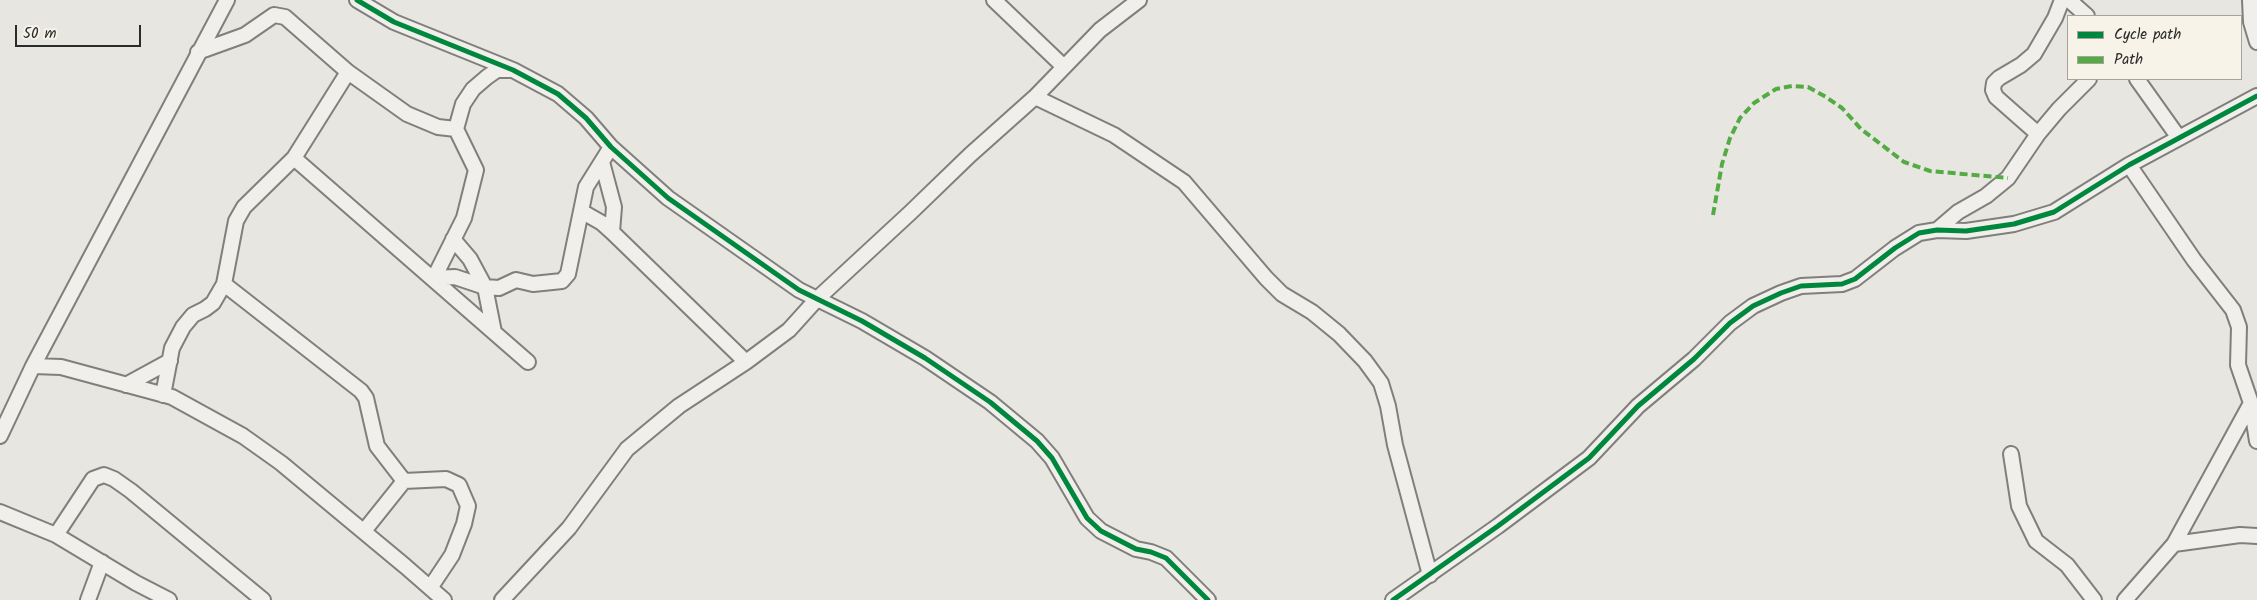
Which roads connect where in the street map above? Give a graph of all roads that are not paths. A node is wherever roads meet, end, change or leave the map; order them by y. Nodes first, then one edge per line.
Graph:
1 (227, 0) edge
2 (994, 0) edge
3 (1139, 0) edge
4 (2062, 0) edge
5 (2070, 0) edge
6 (2250, 0) edge
7 (367, 2) edge
8 (2086, 15) edge
9 (2257, 42) edge
10 (198, 52) junction
11 (1063, 66) junction
12 (513, 70) junction
13 (348, 72) junction
14 (2088, 80) edge
15 (2138, 80) edge
16 (1035, 97) junction
17 (2256, 99) edge
18 (456, 129) junction
19 (2038, 134) junction
20 (2180, 138) junction
21 (611, 147) junction
22 (294, 158) junction
23 (602, 162) junction
24 (2129, 166) junction
25 (581, 211) junction
26 (1937, 230) junction
27 (612, 232) junction
28 (453, 239) junction
29 (434, 278) junction
30 (224, 284) junction
31 (485, 287) junction
32 (817, 299) junction
33 (494, 332) junction
34 (170, 361) junction
35 (528, 362) dead end
36 (746, 362) junction
37 (33, 366) junction
38 (126, 385) junction
39 (163, 395) junction
40 (2251, 404) junction
41 (0, 436) edge
42 (2257, 441) edge
43 (2011, 454) dead end
44 (404, 481) junction
45 (0, 512) edge
46 (364, 532) junction
47 (56, 535) junction
48 (2257, 536) edge
49 (2174, 544) junction
50 (102, 562) junction
51 (1430, 575) junction
52 (430, 588) junction
53 (88, 600) edge
54 (169, 600) edge
55 (262, 600) edge
56 (444, 600) edge
57 (502, 600) edge
58 (1208, 600) edge
59 (1393, 600) edge
60 (2094, 600) edge
61 (2125, 600) edge

1 - 10 street
2 - 11 street
3 - 11 street
4 - 19 street
5 - 8 street
6 - 9 street
7 - 12 street
10 - 13 street
10 - 37 street
11 - 16 street
12 - 18 street
12 - 21 street
13 - 18 street
13 - 22 street
14 - 19 street
15 - 20 street
16 - 32 street
16 - 51 street
17 - 20 street
18 - 28 street
19 - 26 street
20 - 24 street
21 - 23 street
21 - 32 street
22 - 29 street
22 - 30 street
23 - 25 street
23 - 27 street
24 - 26 street
24 - 40 street
25 - 27 street
25 - 31 street
26 - 51 street
27 - 36 street
28 - 29 street
28 - 31 street
29 - 31 street
29 - 33 street
30 - 34 street
30 - 44 street
31 - 33 street
32 - 36 street
32 - 58 street
33 - 35 street
34 - 38 street
34 - 39 street
36 - 57 street
37 - 38 street
37 - 41 street
38 - 39 street
39 - 46 street
40 - 42 street
40 - 49 street
43 - 60 street
44 - 46 street
44 - 52 street
45 - 47 street
46 - 52 street
47 - 50 street
47 - 55 street
48 - 49 street
49 - 61 street
50 - 53 street
50 - 54 street
51 - 59 street
52 - 56 street

